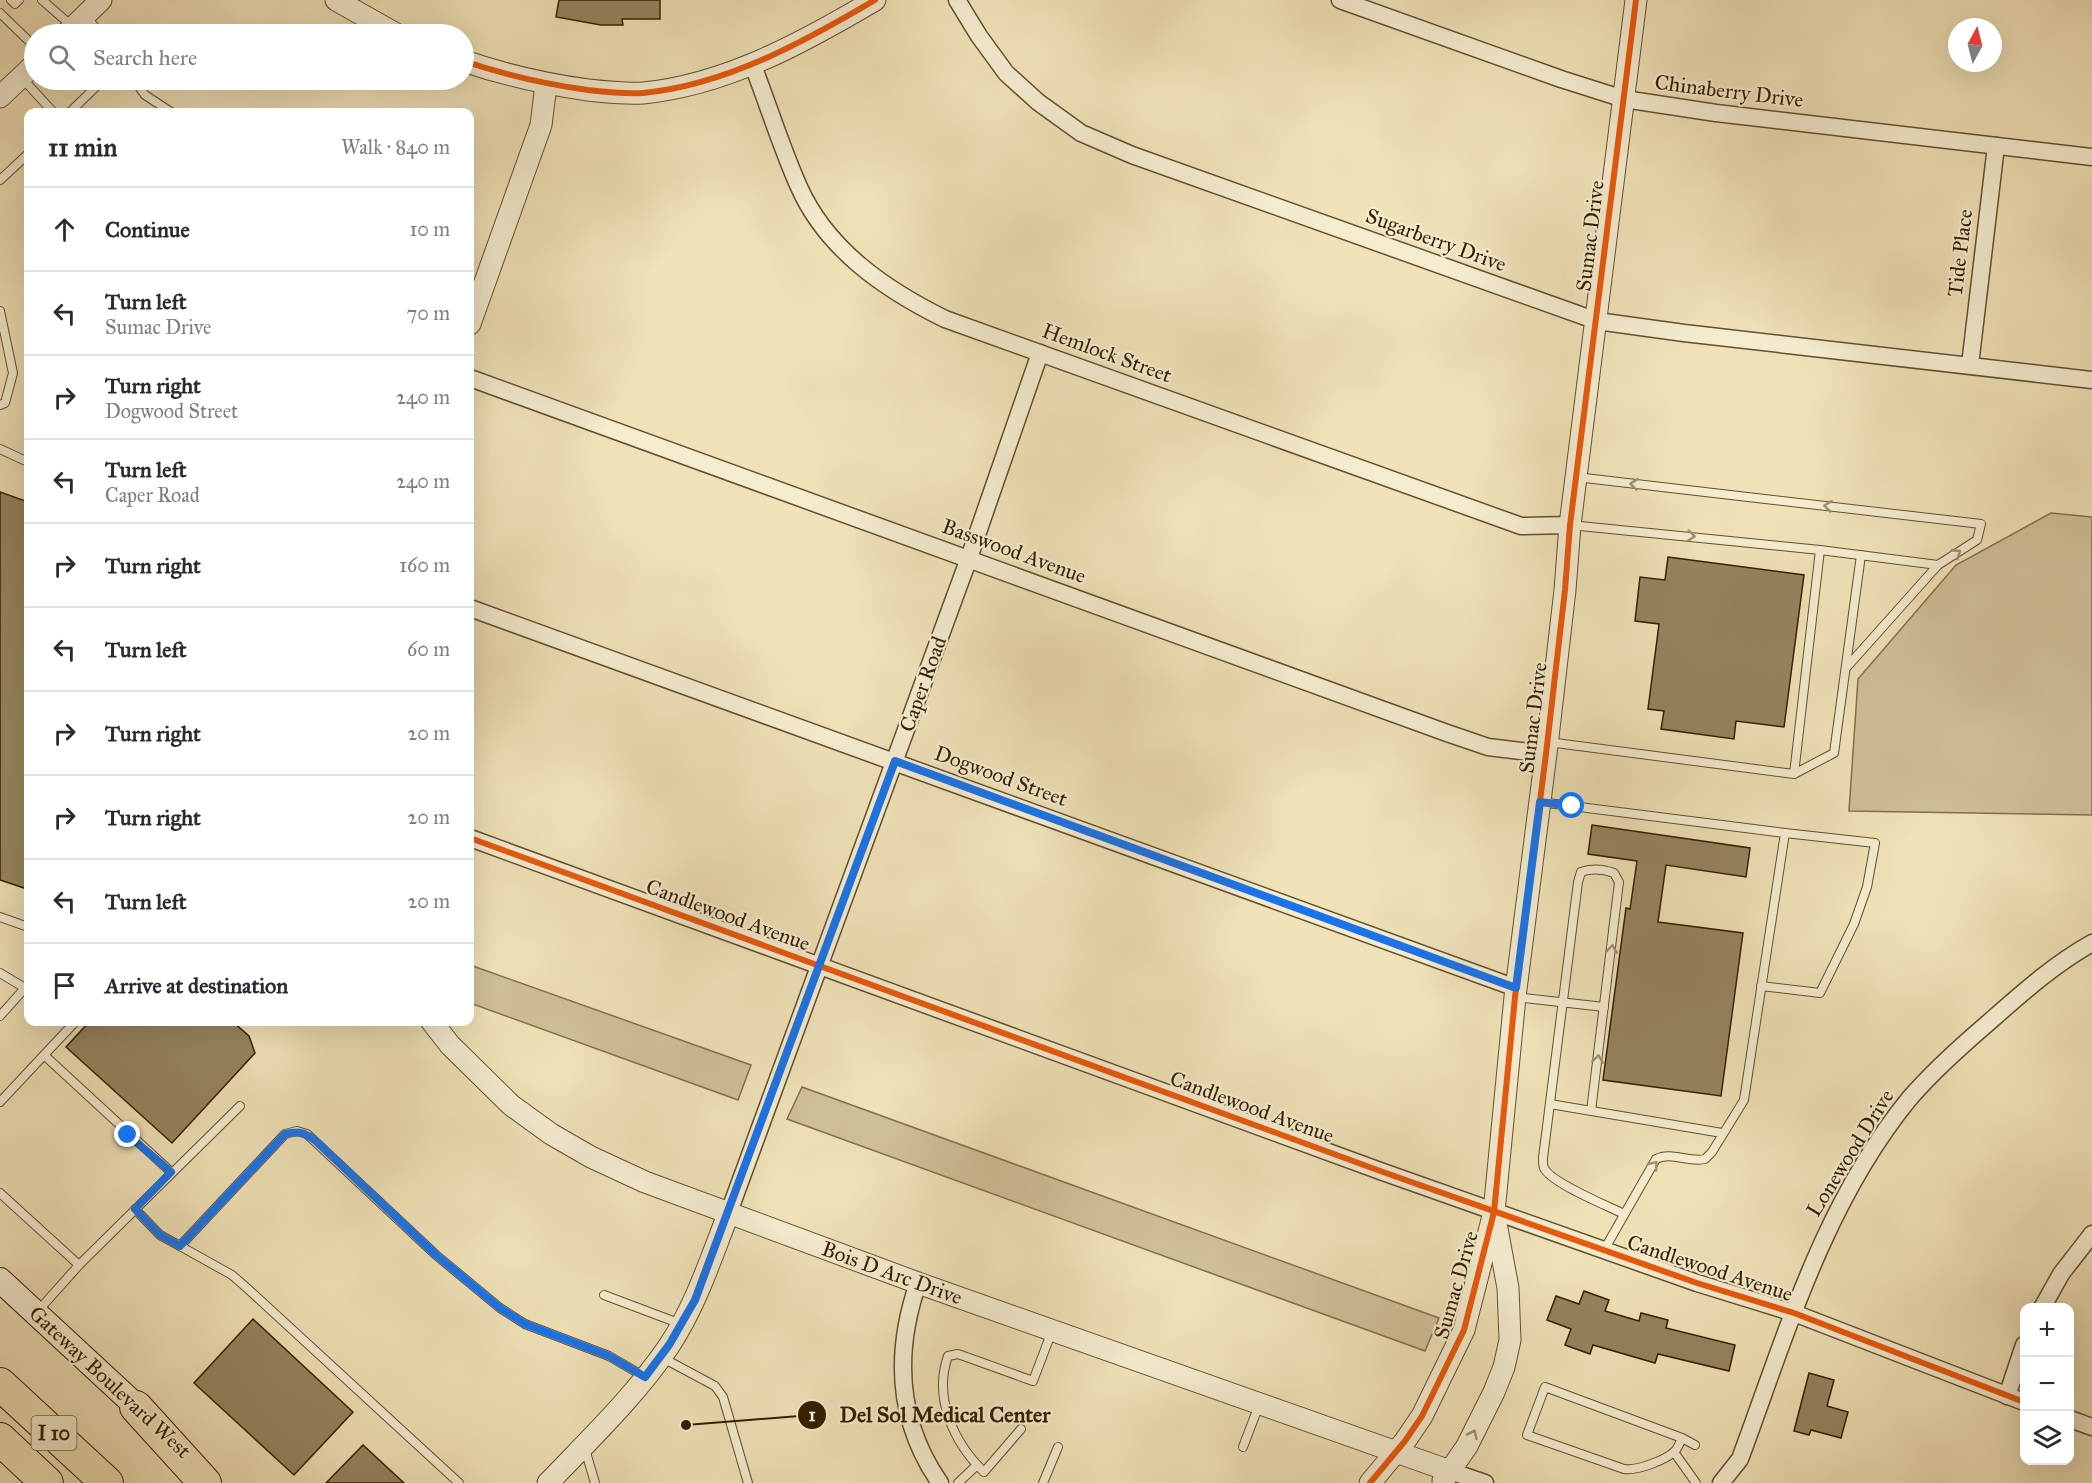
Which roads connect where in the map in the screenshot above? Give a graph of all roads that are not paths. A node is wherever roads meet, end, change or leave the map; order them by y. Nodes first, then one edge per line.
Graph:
1 (11, 0) edge
2 (19, 0) edge
3 (42, 0) edge
4 (101, 0) edge
5 (336, 0) edge
6 (874, 0) edge
7 (957, 0) edge
8 (1340, 0) edge
9 (1636, 0) edge
10 (0, 13) edge
11 (72, 24) edge
12 (77, 24) edge
13 (378, 24) edge
14 (24, 36) edge
15 (752, 63) junction
16 (474, 64) edge
17 (13, 82) edge
18 (546, 85) junction
19 (93, 90) edge
20 (141, 90) edge
21 (1624, 99) junction
22 (48, 108) edge
23 (74, 108) edge
24 (165, 108) edge
25 (1995, 146) junction
26 (2092, 157) edge
27 (24, 158) edge
28 (0, 180) edge
29 (0, 311) edge
30 (474, 313) edge
31 (1597, 321) junction
32 (1040, 353) junction
33 (1970, 365) junction
34 (474, 379) edge
35 (2092, 380) edge
36 (0, 405) edge
37 (0, 449) edge
38 (24, 460) edge
39 (1576, 477) junction
40 (1570, 525) junction
41 (1820, 550) junction
42 (1861, 555) junction
43 (969, 558) junction
44 (1938, 565) junction
45 (474, 609) edge
46 (1846, 668) junction
47 (1547, 748) junction
48 (895, 761) junction
49 (1794, 774) junction
50 (1540, 802) junction
51 (1785, 833) junction
52 (474, 839) edge
53 (0, 917) edge
54 (24, 926) edge
55 (2092, 943) edge
56 (820, 967) junction
57 (0, 973) edge
58 (1761, 986) junction
59 (24, 987) edge
60 (24, 989) edge
61 (1516, 993) junction
62 (1563, 1003) junction
63 (1604, 1007) junction
64 (0, 1016) edge
65 (71, 1026) edge
66 (435, 1026) edge
67 (44, 1055) junction
68 (0, 1102) edge
69 (1550, 1104) junction
70 (240, 1106) dead end
71 (1591, 1111) junction
72 (1722, 1132) junction
73 (171, 1172) junction
74 (0, 1193) edge
75 (135, 1209) junction
76 (729, 1212) junction
77 (1494, 1212) junction
78 (1624, 1214) junction
79 (2092, 1234) edge
80 (180, 1246) junction
81 (1604, 1250) junction
82 (79, 1265) junction
83 (0, 1280) edge
84 (918, 1283) junction
85 (603, 1295) dead end
86 (2045, 1303) edge
87 (36, 1313) junction
88 (1794, 1313) junction
89 (681, 1324) junction
90 (1052, 1330) junction
91 (660, 1357) junction
92 (2021, 1357) edge
93 (645, 1377) junction
94 (0, 1384) edge
95 (2007, 1396) junction
96 (2020, 1400) edge
97 (1259, 1404) junction
98 (136, 1407) junction
99 (2074, 1420) edge
100 (2092, 1427) edge
101 (1021, 1429) dead end
102 (1682, 1438) junction
103 (0, 1439) edge
104 (1695, 1445) dead end
105 (584, 1446) junction
106 (1058, 1447) dead end
107 (1243, 1447) dead end
108 (1395, 1452) junction
109 (1674, 1452) junction
110 (977, 1465) junction
111 (1446, 1477) edge
112 (1370, 1482) edge
113 (47, 1483) edge
114 (107, 1483) edge
115 (205, 1483) edge
116 (221, 1483) edge
117 (459, 1483) edge
118 (548, 1483) edge
119 (595, 1483) edge
120 (748, 1483) edge
121 (940, 1483) edge
122 (958, 1483) edge
123 (1043, 1483) edge
124 (1485, 1483) edge
125 (1696, 1483) edge
126 (1721, 1483) edge

1 - 2 lane
3 - 11 lane
4 - 12 street
5 - 13 street
6 - 15 street
7 - 31 street, Sugarberry Drive
8 - 21 street, Chinaberry Drive
9 - 21 street, Sumac Drive
10 - 14 lane
15 - 18 street
15 - 32 street, Hemlock Street
16 - 18 street
17 - 22 lane
18 - 30 street
19 - 23 lane
20 - 24 lane
21 - 25 street, Chinaberry Drive
21 - 31 street, Sumac Drive
25 - 26 street, Chinaberry Drive
25 - 33 street, Tide Place
27 - 28 lane
29 - 36 lane
31 - 33 street, Sugarberry Drive
31 - 39 street, Sumac Drive
32 - 40 street, Hemlock Street
32 - 43 street, Caper Road
33 - 35 street, Sugarberry Drive
34 - 43 street, Basswood Avenue
37 - 38 lane
39 - 40 street, Sumac Drive
44 -> 39 lane
40 -> 41 lane
40 - 47 street, Sumac Drive
41 - 42 lane
41 - 49 lane
42 - 44 lane
42 - 46 lane
43 - 47 street, Basswood Avenue
43 - 48 street, Caper Road
44 - 46 lane
45 - 48 street, Dogwood Street
46 - 49 lane
47 - 49 lane
47 - 50 street, Sumac Drive
48 - 56 street, Caper Road
48 - 61 street, Dogwood Street
50 - 51 lane
50 - 61 street, Sumac Drive
51 - 58 lane
51 - 58 lane
52 - 56 street, Candlewood Avenue
53 - 54 lane
55 - 88 street, Lonewood Drive
56 - 76 street, Caper Road
56 - 77 street, Candlewood Avenue
57 - 59 lane
58 - 72 lane
60 - 64 lane
61 - 62 lane
61 - 77 street, Sumac Drive
62 - 63 lane
63 -> 62 lane
62 - 69 lane
71 -> 63 lane
65 - 67 lane
66 - 76 street, Bois D Arc Drive
67 - 68 lane
67 - 73 lane
69 - 71 lane
69 - 78 lane
70 - 73 lane
71 - 72 lane
78 -> 72 lane
73 - 75 lane
74 - 82 lane
75 - 80 lane
75 - 82 lane
76 - 84 street, Bois D Arc Drive
76 - 89 street, Caper Road
77 - 81 street, Candlewood Avenue
77 - 108 street, Sumac Drive
111 -> 77 street, Sumac Drive
78 - 81 lane
79 - 86 street
80 - 93 lane
80 - 117 lane
81 - 88 street, Candlewood Avenue
82 - 87 lane
83 - 87 main road, Gateway Boulevard West
84 - 90 street, Bois D Arc Drive
84 - 121 street
85 - 89 lane
87 - 98 main road, Gateway Boulevard West
88 - 95 street, Candlewood Avenue
88 - 126 street, Lonewood Drive
89 - 91 street, Caper Road
90 - 97 street, Bois D Arc Drive
90 - 110 lane
91 - 93 street, Caper Road
91 - 120 lane
92 - 95 street
93 - 105 street, Caper Road
94 - 114 highway, I 10
95 - 96 street, Candlewood Avenue
97 - 107 lane
97 - 108 street, Bois D Arc Drive
98 - 115 highway
98 - 116 main road, Gateway Boulevard West
99 - 100 street
101 - 110 lane
102 - 104 lane
102 - 109 lane
102 - 109 lane
103 - 113 highway, I 10
105 - 118 street, Caper Road
105 - 119 lane
106 - 123 lane
108 - 111 street, Bois D Arc Drive
108 - 112 street, Sumac Drive
109 - 125 lane
110 - 122 lane
111 - 124 street

